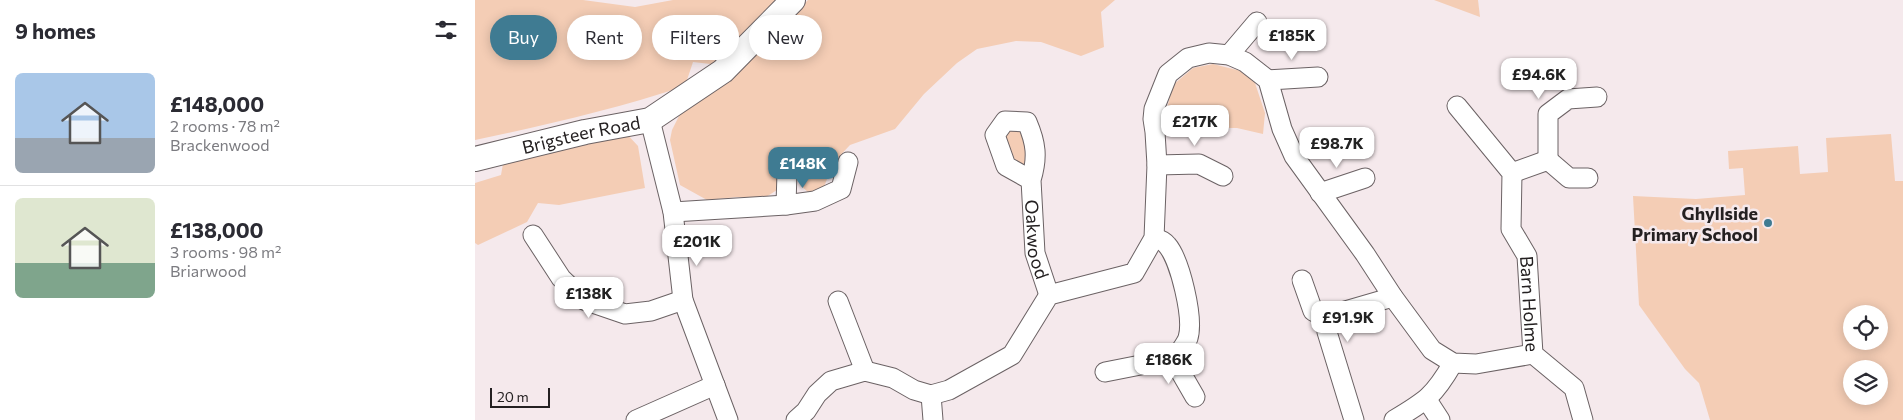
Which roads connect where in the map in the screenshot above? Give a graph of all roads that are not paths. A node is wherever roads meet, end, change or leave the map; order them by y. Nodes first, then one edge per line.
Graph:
1 (793, 0) edge
2 (1257, 22) dead end
3 (1229, 55) junction
4 (1318, 77) dead end
5 (1268, 80) junction
6 (1597, 98) dead end
7 (1457, 106) dead end
8 (650, 120) junction
9 (475, 159) edge
10 (1548, 160) junction
11 (848, 162) dead end
12 (1157, 166) junction
13 (787, 172) dead end
14 (1511, 173) junction
15 (1223, 176) dead end
16 (1365, 178) dead end
17 (1588, 178) dead end
18 (1031, 180) dead end
19 (1320, 193) junction
20 (786, 205) junction
21 (673, 212) junction
22 (533, 235) dead end
23 (1154, 238) junction
24 (1302, 280) dead end
25 (1049, 295) junction
26 (1393, 297) junction
27 (683, 300) junction
28 (838, 301) dead end
29 (1330, 320) junction
30 (1533, 354) junction
31 (1176, 358) junction
32 (1453, 363) junction
33 (865, 371) junction
34 (1105, 372) dead end
35 (715, 385) junction
36 (931, 395) junction
37 (1195, 397) dead end
38 (1427, 400) junction
39 (636, 420) edge
40 (728, 420) edge
41 (796, 420) edge
42 (933, 420) edge
43 (1354, 420) edge
44 (1395, 420) edge
45 (1440, 420) edge
46 (1583, 420) edge

1 - 8 street, Brigsteer Road
2 - 3 street
3 - 5 street
3 - 12 street
4 - 5 street
5 - 19 street
6 - 10 street
7 - 14 street
8 - 9 street, Brigsteer Road
8 - 21 street
10 - 14 street
10 - 17 street
11 - 20 street
12 - 15 street
12 - 23 street
13 - 20 street
14 - 30 street, Barn Holme
16 - 19 street
18 - 25 street, Oakwood
19 - 26 street
20 - 21 street
21 - 27 street
22 - 27 street
23 - 25 street
23 - 31 street
24 - 29 street
25 - 36 street
26 - 29 street
26 - 32 street
27 - 35 street
28 - 33 street
29 - 43 street
30 - 32 street
30 - 46 street, Barn Holme
31 - 34 street
31 - 37 street
32 - 38 street
33 - 36 street
33 - 41 street
35 - 39 street
35 - 40 street
36 - 42 street
38 - 44 street
38 - 45 street

